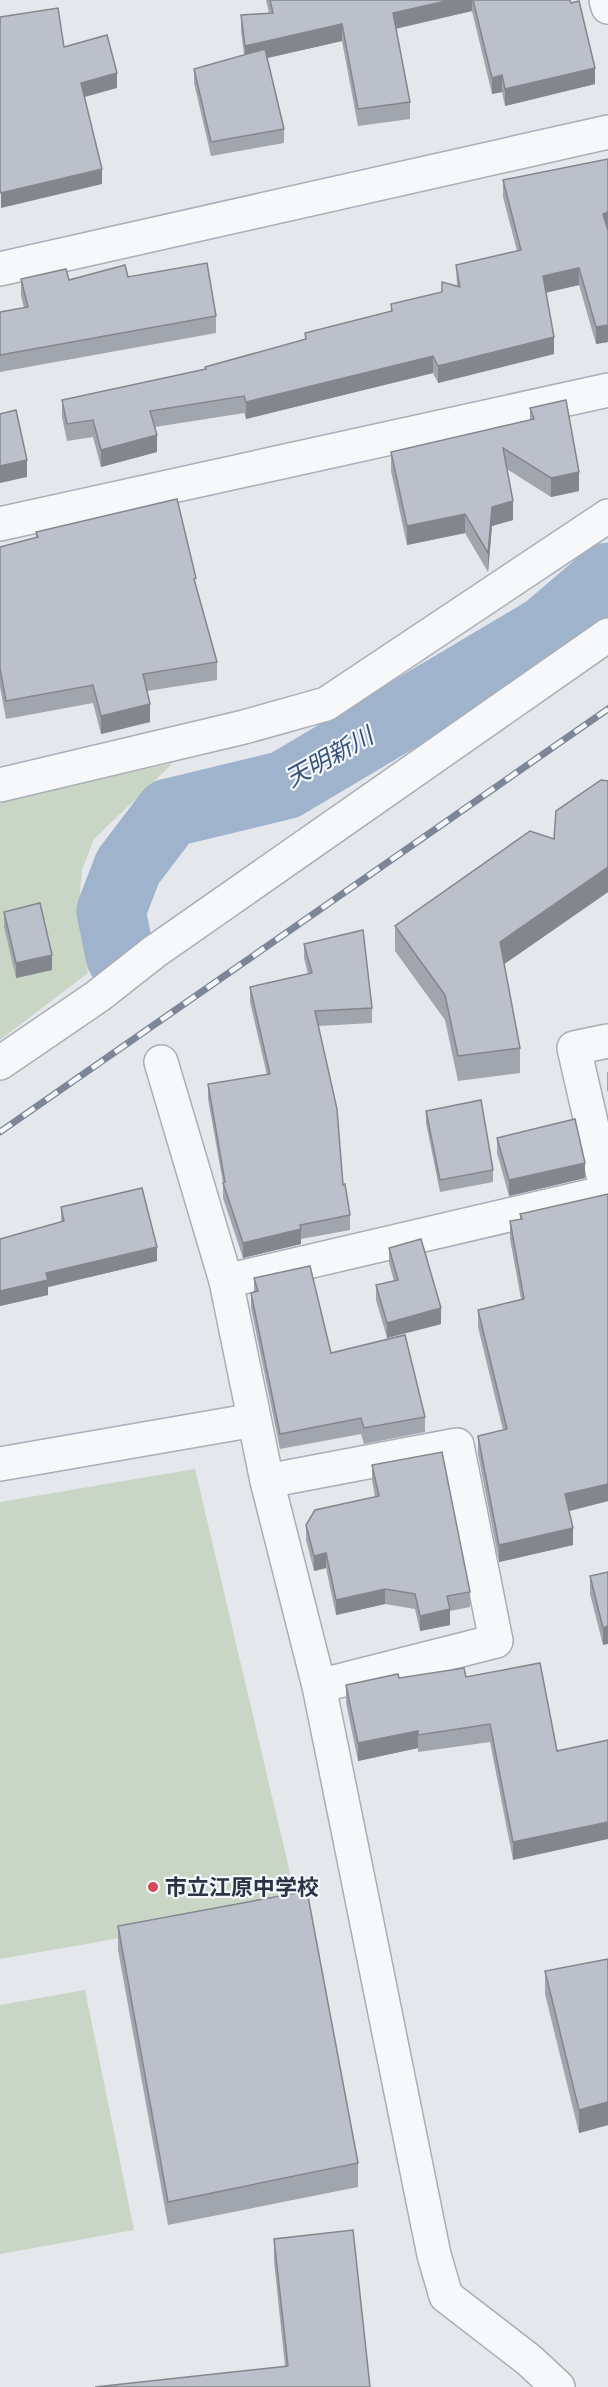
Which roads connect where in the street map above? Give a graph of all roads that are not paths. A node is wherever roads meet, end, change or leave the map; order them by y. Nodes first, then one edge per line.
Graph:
1 (606, 0) edge
2 (608, 7) edge
3 (608, 132) edge
4 (0, 269) edge
5 (608, 390) edge
6 (608, 516) edge
7 (0, 524) edge
8 (608, 635) edge
9 (0, 785) edge
10 (608, 1041) edge
11 (161, 1062) dead end
12 (0, 1063) edge
13 (607, 1194) edge
14 (226, 1281) junction
15 (254, 1420) junction
16 (0, 1464) edge
17 (267, 1481) junction
18 (319, 1686) junction
19 (558, 2387) edge

1 - 2 street
3 - 4 street
5 - 7 street
6 - 9 street
8 - 12 street
10 - 13 street
11 - 14 street
13 - 14 street
14 - 15 street
15 - 16 street
15 - 17 street
17 - 18 street
17 - 18 street
18 - 19 street

